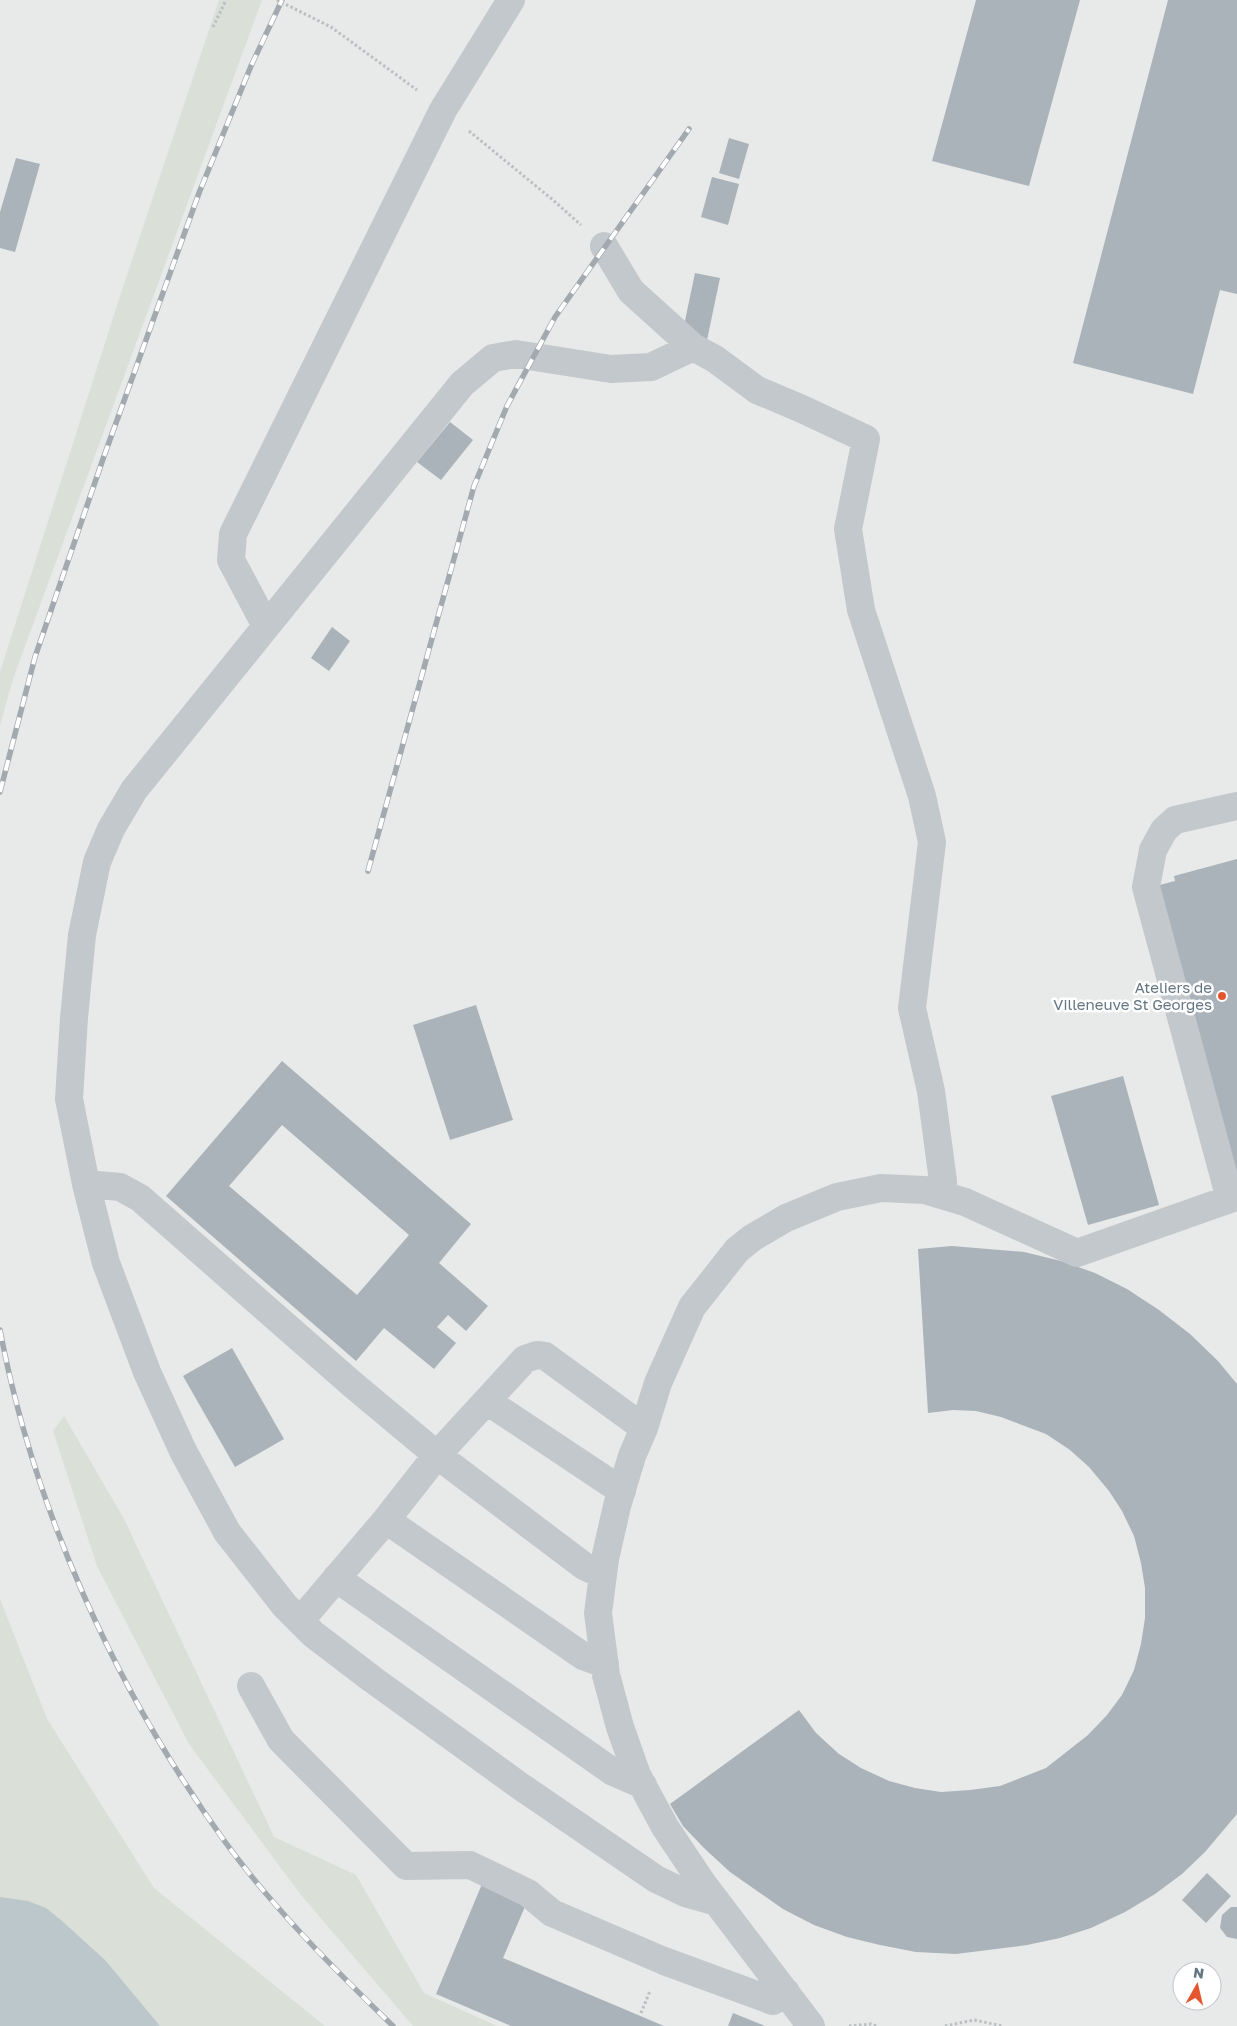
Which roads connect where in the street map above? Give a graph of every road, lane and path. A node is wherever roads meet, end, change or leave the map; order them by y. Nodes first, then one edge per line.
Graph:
1 (226, 0) edge
2 (511, 0) edge
3 (213, 27) dead end
4 (604, 246) dead end
5 (693, 347) junction
6 (266, 626) junction
7 (1237, 806) edge
8 (86, 1184) junction
9 (944, 1196) junction
10 (487, 1401) junction
11 (644, 1428) junction
12 (437, 1455) junction
13 (622, 1491) junction
14 (386, 1520) junction
15 (603, 1575) junction
16 (336, 1578) junction
17 (300, 1621) junction
18 (605, 1664) junction
19 (251, 1686) dead end
20 (643, 1785) junction
21 (717, 1902) junction
22 (664, 1960) junction
23 (786, 1992) junction
24 (641, 2013) dead end
25 (811, 2026) edge
26 (850, 2026) edge
27 (877, 2026) edge
28 (945, 2026) edge
29 (1003, 2026) edge

1 - 3 path
2 - 6 street
4 - 5 street
5 - 6 street
5 - 9 street
6 - 8 street
7 - 9 street
8 - 12 street
8 - 17 street
9 - 11 street
10 - 11 street
10 - 12 street
10 - 13 street
11 - 13 street
12 - 14 street
12 - 15 street
13 - 15 street
14 - 16 street
14 - 18 street
15 - 18 street
16 - 17 street
16 - 20 street
17 - 21 street
18 - 20 street
19 - 22 street
20 - 21 street
21 - 23 street
22 - 23 street
22 - 24 path
23 - 25 street
26 - 27 path
28 - 29 path

